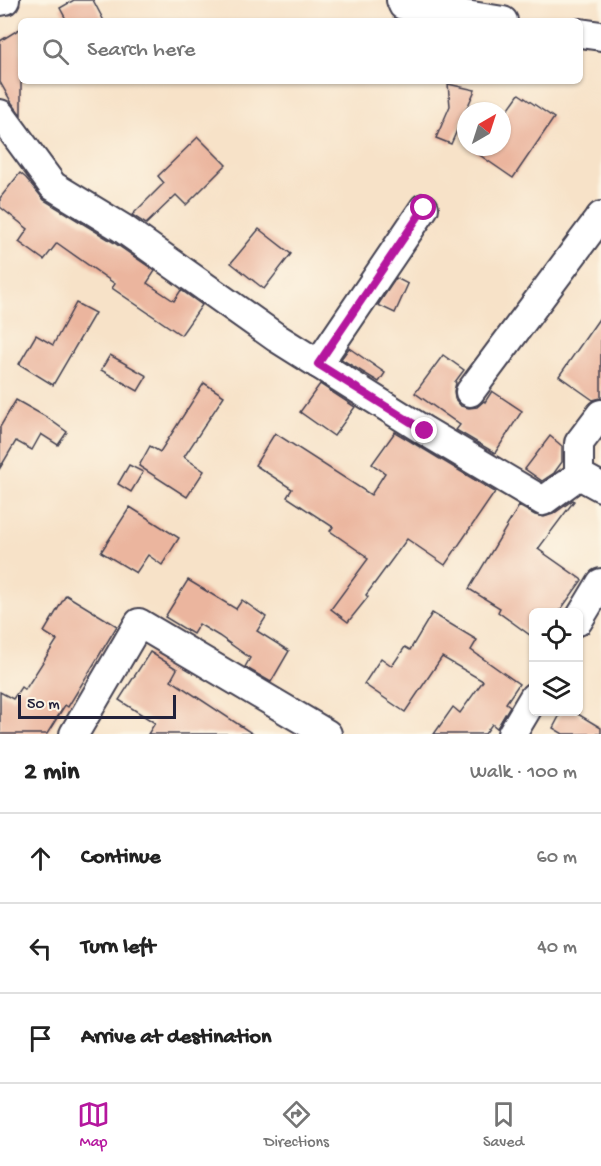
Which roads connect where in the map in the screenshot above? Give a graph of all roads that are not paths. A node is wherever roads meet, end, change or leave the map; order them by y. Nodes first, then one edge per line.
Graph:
1 (5, 0) edge
2 (401, 0) edge
3 (0, 1) edge
4 (485, 18) edge
5 (583, 33) edge
6 (601, 36) edge
7 (0, 114) edge
8 (424, 208) dead end
9 (601, 216) edge
10 (318, 364) junction
11 (470, 392) dead end
12 (601, 414) edge
13 (590, 481) edge
14 (601, 583) edge
15 (583, 614) edge
16 (529, 705) edge
17 (74, 734) edge
18 (327, 734) edge
19 (512, 734) edge

1 - 3 street
2 - 4 street
5 - 6 street
7 - 10 street
8 - 10 street
9 - 11 street
10 - 13 street
12 - 13 street
14 - 15 street
16 - 19 street
17 - 18 street

